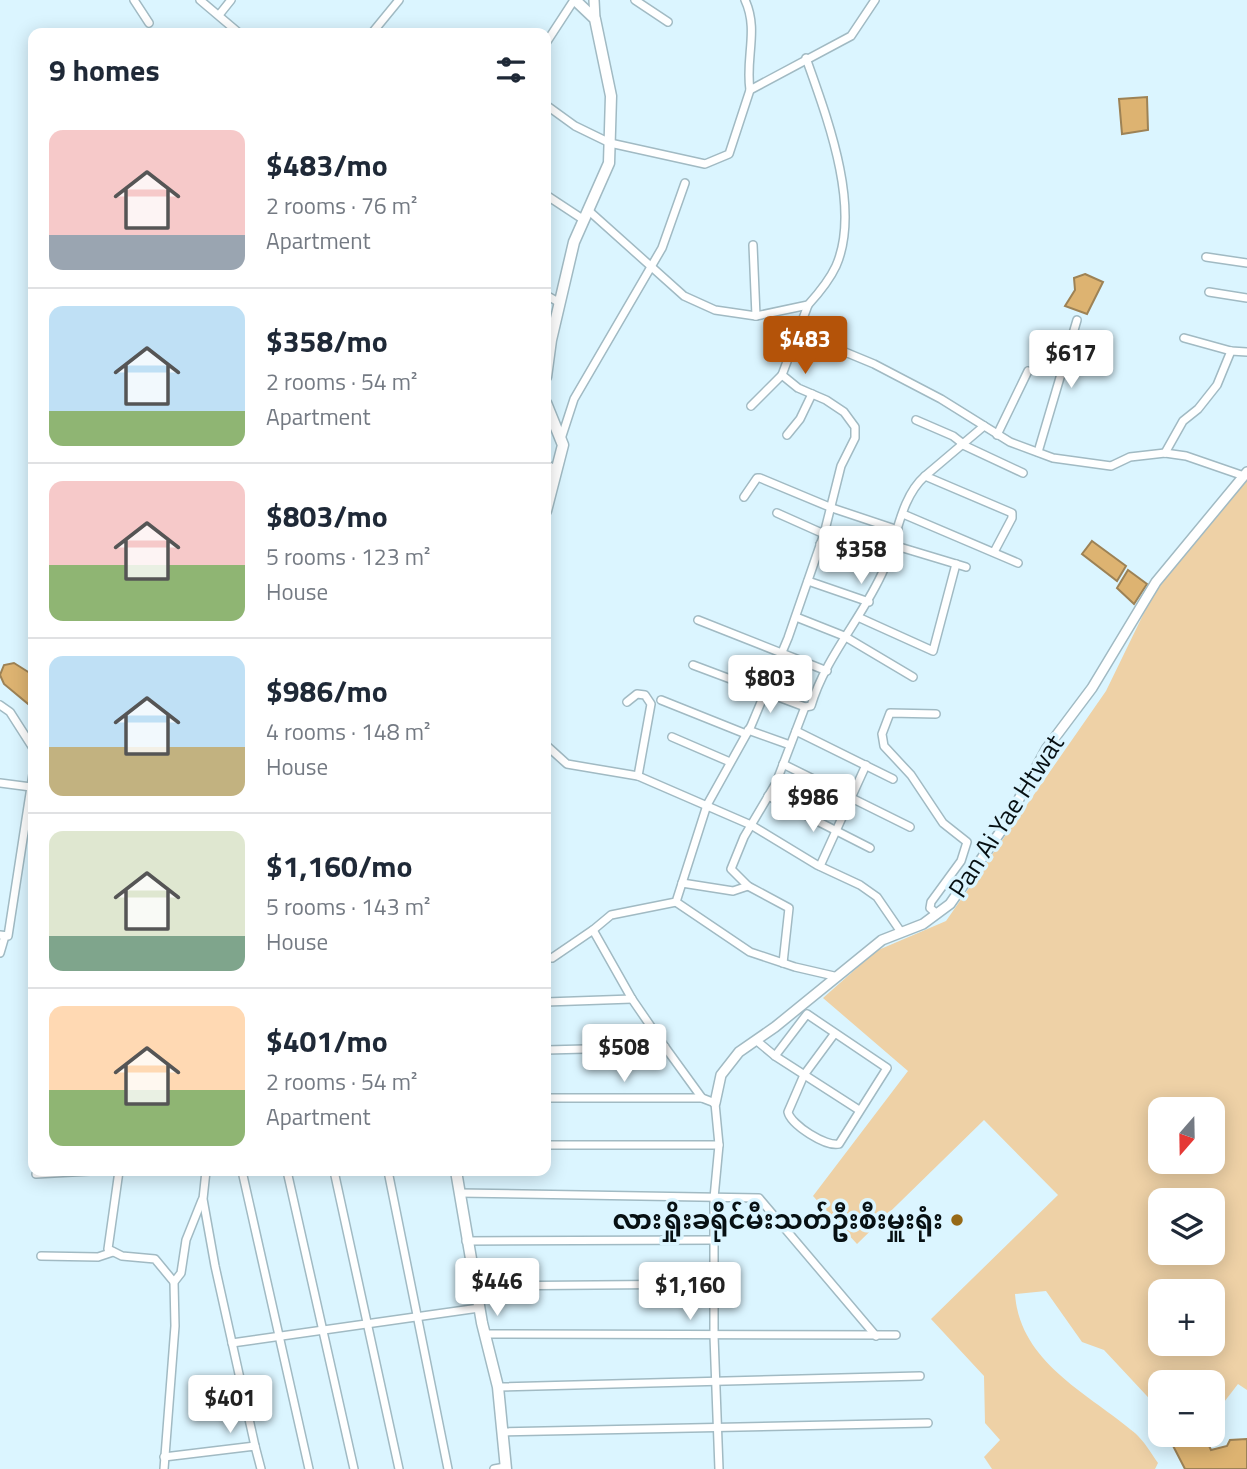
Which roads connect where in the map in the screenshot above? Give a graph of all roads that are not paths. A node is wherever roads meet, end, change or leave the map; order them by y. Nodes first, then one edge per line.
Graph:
1 (134, 0) edge
2 (200, 0) edge
3 (231, 0) edge
4 (399, 0) edge
5 (574, 0) edge
6 (594, 0) edge
7 (635, 0) edge
8 (745, 0) edge
9 (875, 0) edge
10 (219, 15) junction
11 (595, 19) junction
12 (668, 22) dead end
13 (149, 23) dead end
14 (233, 28) edge
15 (377, 28) edge
16 (551, 35) edge
17 (806, 58) junction
18 (750, 90) junction
19 (551, 109) edge
20 (610, 143) junction
21 (685, 183) dead end
22 (551, 198) edge
23 (586, 215) junction
24 (753, 245) dead end
25 (1206, 257) dead end
26 (1247, 263) edge
27 (651, 265) junction
28 (1209, 292) dead end
29 (551, 298) edge
30 (1247, 298) edge
31 (560, 303) junction
32 (808, 305) junction
33 (756, 316) junction
34 (1077, 320) dead end
35 (799, 333) junction
36 (1184, 338) dead end
37 (551, 351) edge
38 (1231, 351) junction
39 (1247, 352) edge
40 (1028, 371) dead end
41 (782, 375) junction
42 (812, 394) junction
43 (751, 406) dead end
44 (551, 415) edge
45 (916, 420) dead end
46 (984, 426) junction
47 (786, 435) dead end
48 (997, 435) junction
49 (561, 439) junction
50 (961, 444) junction
51 (1038, 452) junction
52 (1165, 453) junction
53 (551, 467) edge
54 (1023, 473) dead end
55 (1246, 474) edge
56 (925, 476) junction
57 (744, 497) dead end
58 (832, 508) junction
59 (777, 513) dead end
60 (903, 514) junction
61 (898, 530) junction
62 (824, 534) junction
63 (820, 544) junction
64 (893, 545) junction
65 (994, 552) junction
66 (1018, 563) dead end
67 (956, 564) junction
68 (966, 567) dead end
69 (884, 568) junction
70 (808, 581) junction
71 (869, 601) junction
72 (796, 617) junction
73 (860, 618) junction
74 (698, 620) dead end
75 (844, 636) junction
76 (781, 652) junction
77 (693, 666) dead end
78 (827, 671) junction
79 (913, 677) dead end
80 (765, 691) junction
81 (662, 700) dead end
82 (627, 702) dead end
83 (0, 705) edge
84 (806, 707) junction
85 (936, 714) dead end
86 (796, 731) junction
87 (747, 732) junction
88 (671, 737) dead end
89 (28, 740) edge
90 (790, 745) junction
91 (551, 749) edge
92 (730, 762) junction
93 (783, 764) junction
94 (866, 765) junction
95 (638, 776) junction
96 (893, 779) dead end
97 (0, 783) edge
98 (28, 787) edge
99 (768, 796) junction
100 (853, 797) junction
101 (708, 805) junction
102 (28, 806) edge
103 (751, 825) junction
104 (910, 827) dead end
105 (838, 830) junction
106 (870, 848) dead end
107 (820, 866) junction
108 (682, 883) junction
109 (748, 887) junction
110 (676, 902) junction
111 (937, 914) junction
112 (593, 930) junction
113 (901, 932) junction
114 (2, 936) edge
115 (0, 953) edge
116 (551, 958) edge
117 (783, 962) junction
118 (834, 976) junction
119 (632, 999) junction
120 (551, 1002) edge
121 (835, 1033) junction
122 (757, 1041) junction
123 (665, 1047) junction
124 (551, 1050) edge
125 (775, 1056) junction
126 (804, 1074) junction
127 (551, 1098) edge
128 (702, 1098) junction
129 (716, 1102) junction
130 (859, 1110) junction
131 (551, 1145) edge
132 (719, 1145) junction
133 (118, 1176) edge
134 (205, 1176) edge
135 (243, 1176) edge
136 (288, 1176) edge
137 (335, 1176) edge
138 (389, 1176) edge
139 (457, 1176) edge
140 (460, 1194) junction
141 (714, 1198) junction
142 (203, 1199) junction
143 (714, 1240) junction
144 (466, 1241) junction
145 (113, 1252) junction
146 (41, 1256) dead end
147 (174, 1282) junction
148 (714, 1284) junction
149 (475, 1286) junction
150 (479, 1308) junction
151 (418, 1317) junction
152 (366, 1325) junction
153 (323, 1331) junction
154 (484, 1334) junction
155 (896, 1335) dead end
156 (278, 1336) junction
157 (714, 1336) junction
158 (876, 1336) junction
159 (232, 1343) junction
160 (920, 1376) dead end
161 (716, 1381) junction
162 (498, 1387) junction
163 (928, 1423) dead end
164 (717, 1428) junction
165 (502, 1432) junction
166 (255, 1446) junction
167 (164, 1457) junction
168 (505, 1468) edge
169 (164, 1469) edge
170 (261, 1469) edge
171 (309, 1469) edge
172 (354, 1469) edge
173 (399, 1469) edge
174 (448, 1469) edge
175 (494, 1469) edge
176 (719, 1469) edge

1 - 13 street
2 - 10 street
3 - 10 street
4 - 15 street
5 - 11 main road
5 - 16 street
6 - 11 street
7 - 12 street
8 - 18 street
9 - 17 street
10 - 14 street
11 - 20 main road
17 - 18 street
17 - 32 street
18 - 20 street
19 - 20 street
20 - 23 main road
21 - 27 street
22 - 23 street
23 - 27 street
23 - 31 main road
24 - 33 street
25 - 26 street
27 - 33 street
27 - 49 street
28 - 30 street
29 - 31 street
31 - 37 main road
32 - 33 street
32 - 35 street
34 - 51 street
35 - 41 street
35 - 46 street
36 - 38 street
38 - 39 street
38 - 52 street
40 - 48 street
41 - 42 street
41 - 43 street
42 - 47 street
42 - 58 street
44 - 49 main road
45 - 50 street
46 - 48 street
46 - 50 street
48 - 51 street
49 - 53 main road
50 - 54 street
50 - 56 street
51 - 52 street
52 - 55 street
55 - 111 street, Pan Ai Yae Htwat
56 - 60 street
56 - 65 street
57 - 58 street
58 - 61 street
58 - 62 street
59 - 62 street
60 - 61 street
60 - 65 street
61 - 64 street
62 - 63 street
63 - 69 street
63 - 70 street
64 - 67 street
64 - 69 street
65 - 66 street
67 - 68 street
67 - 73 street
69 - 71 street
70 - 71 street
70 - 72 street
71 - 73 street
72 - 75 street
72 - 76 street
73 - 75 street
74 - 76 street
75 - 78 street
75 - 79 street
76 - 78 street
76 - 80 street
77 - 80 street
78 - 84 street
80 - 84 street
80 - 87 street
81 - 87 street
82 - 95 street
83 - 89 street
84 - 86 street
85 - 111 street
86 - 90 street
86 - 94 street
87 - 90 street
87 - 92 street
88 - 92 street
90 - 93 street
91 - 95 street
92 - 101 street
93 - 99 street
93 - 100 street
94 - 96 street
94 - 100 street
95 - 101 street
97 - 98 street
99 - 103 street
99 - 105 street
100 - 104 street
100 - 105 street
101 - 103 street
101 - 108 street
102 - 114 street
103 - 107 street
103 - 109 street
105 - 106 street
105 - 107 street
107 - 113 street
108 - 109 street
108 - 110 street
109 - 117 street
110 - 112 street
110 - 117 street
111 - 113 street, Pan Ai Yae Htwat
112 - 116 street
112 - 119 street
113 - 118 street, Pan Ai Yae Htwat
114 - 115 street
117 - 118 street
118 - 122 street, Pan Ai Yae Htwat
119 - 120 street
119 - 123 street
121 - 125 street
121 - 126 street
121 - 130 street
122 - 125 street
122 - 129 street, Pan Ai Yae Htwat
123 - 124 street
123 - 128 street
125 - 126 street
126 - 130 street
126 - 130 street
127 - 128 street
128 - 129 street
129 - 132 street
131 - 132 street
132 - 141 street
133 - 145 street
134 - 142 street
135 - 156 street
136 - 153 street
137 - 152 street
138 - 151 street
139 - 140 main road
140 - 141 street
140 - 144 main road
141 - 143 street
141 - 158 street
142 - 147 street
142 - 159 street
143 - 144 street
143 - 148 street
144 - 149 main road
145 - 146 street
145 - 147 street
147 - 167 street
148 - 149 street
148 - 157 street
149 - 150 main road
150 - 151 street
150 - 154 main road
151 - 152 street
151 - 174 street
152 - 153 street
152 - 173 street
153 - 156 street
153 - 172 street
154 - 157 street
154 - 162 main road
155 - 158 street
156 - 159 street
156 - 171 street
157 - 158 street
157 - 161 street
159 - 166 street
160 - 161 street
161 - 162 street
161 - 164 street
162 - 165 main road
163 - 164 street
164 - 165 street
164 - 176 street
165 - 168 main road
166 - 167 street
166 - 170 street
167 - 169 street
168 - 175 street

